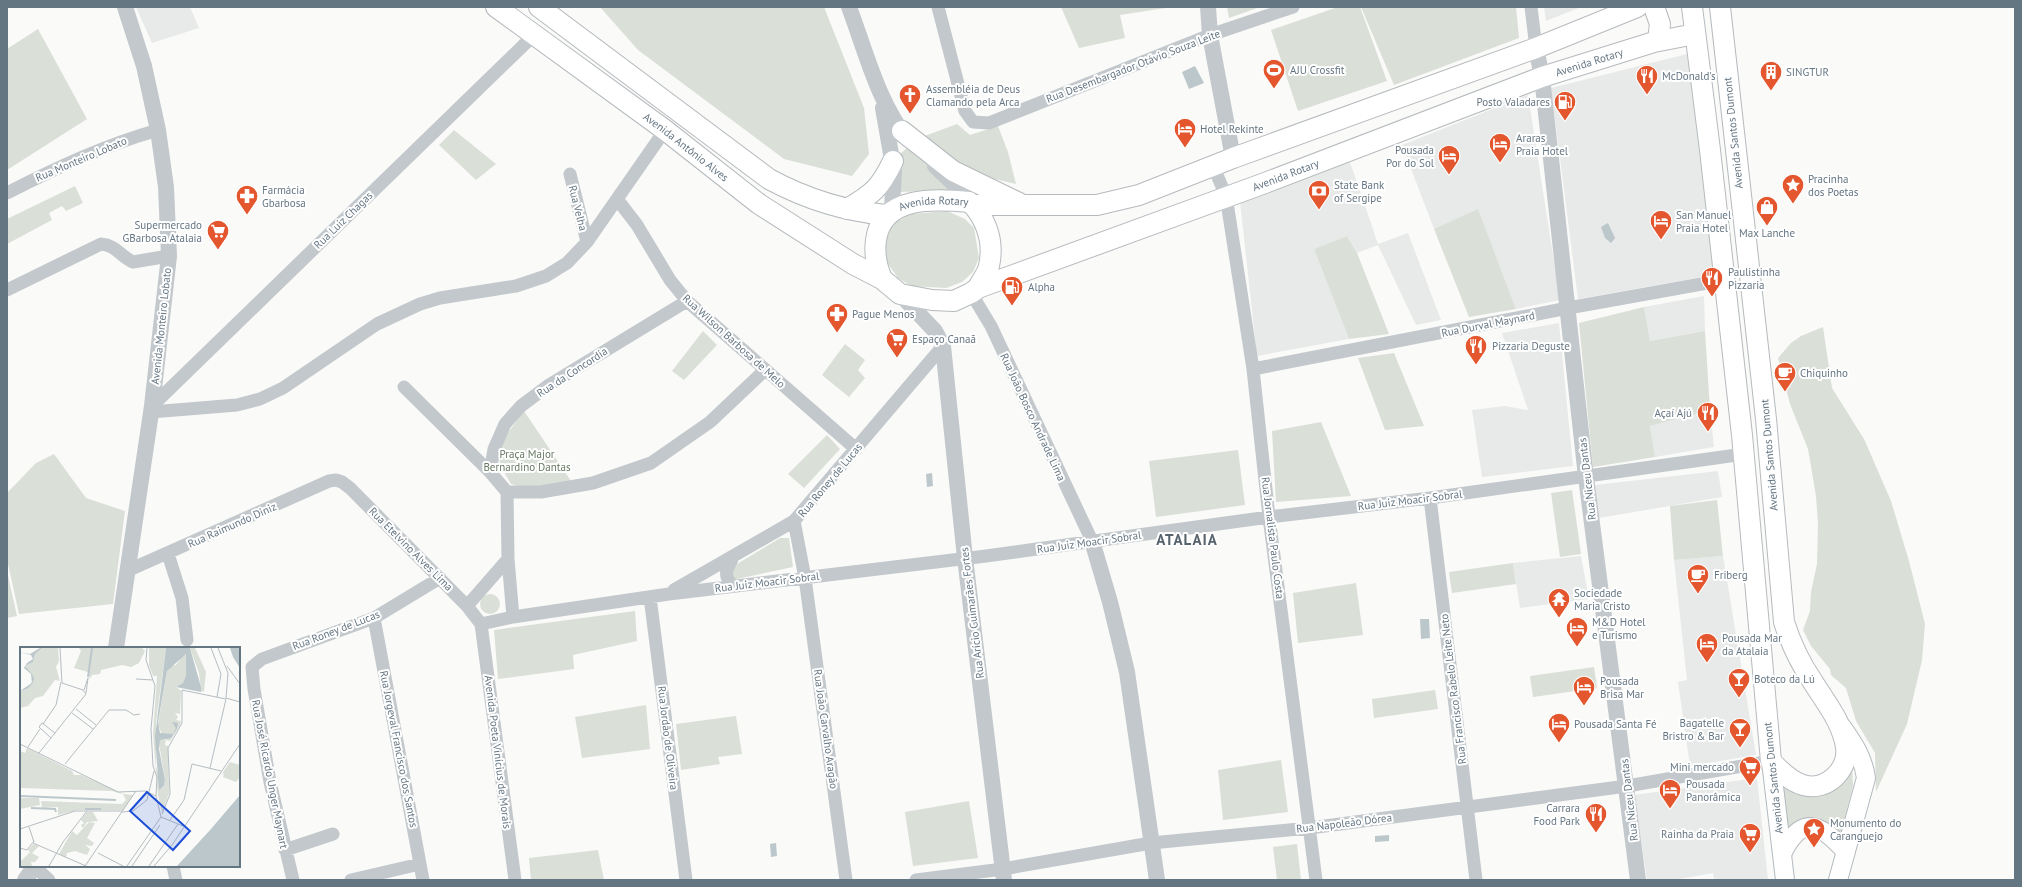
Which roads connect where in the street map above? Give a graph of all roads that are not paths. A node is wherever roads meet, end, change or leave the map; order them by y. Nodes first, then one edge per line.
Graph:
1 (125, 7) edge
2 (496, 7) edge
3 (539, 7) edge
4 (849, 7) edge
5 (938, 7) edge
6 (1208, 7) edge
7 (1293, 7) edge
8 (1531, 7) edge
9 (1637, 7) edge
10 (1654, 7) edge
11 (1692, 7) edge
12 (1720, 7) edge
13 (1570, 34) junction
14 (1694, 34) junction
15 (534, 35) junction
16 (1210, 35) junction
17 (1658, 40) junction
18 (1536, 48) junction
19 (1578, 64) junction
20 (1542, 77) junction
21 (880, 93) junction
22 (158, 130) junction
23 (665, 130) junction
24 (902, 131) junction
25 (1233, 158) junction
26 (893, 161) junction
27 (1210, 168) junction
28 (570, 174) dead end
29 (7, 193) edge
30 (1226, 196) junction
31 (617, 199) junction
32 (971, 203) junction
33 (1023, 204) junction
34 (847, 209) junction
35 (889, 212) junction
36 (587, 242) junction
37 (169, 256) junction
38 (882, 278) junction
39 (1724, 280) junction
40 (7, 290) edge
41 (974, 291) junction
42 (900, 294) junction
43 (687, 301) junction
44 (1568, 308) junction
45 (943, 346) junction
46 (765, 370) junction
47 (1253, 370) junction
48 (404, 387) dead end
49 (152, 409) junction
50 (856, 449) junction
51 (1744, 454) junction
52 (490, 472) junction
53 (1586, 477) junction
54 (336, 480) joint
55 (507, 492) junction
56 (1430, 498) junction
57 (1269, 517) junction
58 (794, 521) junction
59 (1092, 541) junction
60 (168, 554) junction
61 (733, 557) junction
62 (965, 558) junction
63 (508, 559) junction
64 (129, 570) junction
65 (440, 578) junction
66 (805, 578) junction
67 (732, 586) junction
68 (484, 588) junction
69 (669, 594) junction
70 (650, 596) junction
71 (512, 598) junction
72 (467, 606) junction
73 (513, 617) junction
74 (374, 618) junction
75 (481, 624) junction
76 (187, 640) dead end
77 (116, 647) edge
78 (252, 667) joint
79 (1839, 724) junction
80 (1771, 761) junction
81 (1627, 786) junction
82 (1467, 807) junction
83 (1310, 828) junction
84 (333, 834) dead end
85 (1152, 843) junction
86 (285, 850) junction
87 (1846, 852) junction
88 (1782, 854) junction
89 (420, 864) junction
90 (35, 867) edge
91 (173, 867) edge
92 (1003, 874) edge
93 (25, 880) edge
94 (48, 880) edge
95 (176, 880) edge
96 (293, 880) edge
97 (350, 880) edge
98 (424, 880) edge
99 (515, 880) edge
100 (686, 880) edge
101 (846, 880) edge
102 (916, 880) edge
103 (1157, 880) edge
104 (1316, 880) edge
105 (1476, 880) edge
106 (1638, 880) edge
107 (1784, 880) edge
108 (1838, 880) edge

1 - 22 street, Avenida Monteiro Lobato
2 - 15 main road, Avenida Antônio Alves
3 - 34 main road
4 - 21 street
5 - 16 street, Rua Desembargador Otávio Souza Leite
6 - 16 street
7 - 16 street, Rua Desembargador Otávio Souza Leite
8 - 18 street
9 - 13 main road, Avenida Rotary
10 - 17 main road
11 - 14 main road, Avenida Santos Dumont
12 - 79 main road, Avenida Santos Dumont
13 - 18 main road, Avenida Rotary
13 - 19 main road
14 - 17 main road, Avenida Rotary
14 - 39 main road, Avenida Santos Dumont
15 - 23 main road, Avenida Antônio Alves
15 - 49 street, Rua Luiz Chagas
16 - 25 street
17 - 19 main road, Avenida Rotary
18 - 20 street, Rua Niceu Dantas
18 - 25 main road, Avenida Rotary
19 - 20 main road, Avenida Rotary
20 - 30 main road, Avenida Rotary
20 - 44 street, Rua Niceu Dantas
21 - 24 street
21 - 26 street
22 - 29 street, Rua Monteiro Lobato
22 - 37 street, Avenida Monteiro Lobato
23 - 31 street
23 - 38 main road, Avenida Antônio Alves
24 - 32 street
24 - 33 main road
25 - 27 main road, Avenida Rotary
26 - 34 main road
26 - 35 street
27 - 30 street, Rua Jornalista Paulo Costa
27 - 33 main road, Avenida Rotary
28 - 36 street, Rua Velha
30 - 41 main road, Avenida Rotary
30 - 47 street, Rua Jornalista Paulo Costa
31 - 36 street
31 - 43 street, Rua Wilson Barbosa de Melo
32 - 33 main road, Avenida Rotary
32 - 35 main road, Avenida Rotary
32 - 41 main road
34 - 35 main road
35 - 38 main road
36 - 49 street
37 - 40 street
37 - 49 street, Avenida Monteiro Lobato
38 - 42 main road
39 - 44 street, Rua Durval Maynard
39 - 51 main road, Avenida Santos Dumont
41 - 42 main road, Avenida Rotary
41 - 59 street, Rua João Bosco Andrade Lima
42 - 45 street
43 - 46 street, Rua Wilson Barbosa de Melo
43 - 52 street, Rua da Concordia
44 - 47 street, Rua Durval Maynard
44 - 53 street, Rua Niceu Dantas
45 - 50 street, Rua Roney de Lucas
45 - 62 street, Rua Arício Guimarães Fortes
46 - 50 street, Rua Wilson Barbosa de Melo
46 - 55 street
47 - 57 street, Rua Jornalista Paulo Costa
48 - 52 street
49 - 64 street, Avenida Monteiro Lobato
50 - 58 street, Rua Roney de Lucas
51 - 53 street, Rua Juiz Moacir Sobral
51 - 80 main road, Avenida Santos Dumont
52 - 55 street
53 - 56 street, Rua Juiz Moacir Sobral
53 - 81 street, Rua Niceu Dantas
54 - 60 street, Rua Raimundo Diniz
54 - 65 street, Rua Etelvino Alves Lima
55 - 63 street
56 - 57 street, Rua Juiz Moacir Sobral
56 - 82 street, Rua Francisco Rabelo Leite Neto
57 - 59 street, Rua Juiz Moacir Sobral
57 - 83 street, Rua Jornalista Paulo Costa
58 - 61 street, Rua Roney de Lucas
58 - 66 street, Rua João Carvalho Aragão
59 - 62 street, Rua Juiz Moacir Sobral
59 - 85 street
60 - 64 street, Rua Raimundo Diniz
60 - 76 street
61 - 67 street
61 - 69 street, Rua Roney de Lucas
62 - 66 street, Rua Juiz Moacir Sobral
62 - 92 street, Rua Arício Guimarães Fortes
63 - 68 street
63 - 71 street
64 - 77 street, Avenida Monteiro Lobato
65 - 72 street, Rua Etelvino Alves Lima
65 - 74 street, Rua Roney de Lucas
66 - 67 street, Rua Juiz Moacir Sobral
66 - 101 street, Rua João Carvalho Aragão
67 - 69 street, Rua Juiz Moacir Sobral
68 - 71 street
68 - 72 street
69 - 70 street, Rua Juiz Moacir Sobral
70 - 73 street, Rua Juiz Moacir Sobral
70 - 100 street, Rua Jordão de Oliveira
71 - 73 street
72 - 75 street, Rua Etelvino Alves Lima
73 - 75 street, Rua Juiz Moacir Sobral
74 - 78 street, Rua Roney de Lucas
74 - 89 street, Rua Jorgeval Francisco dos Santos
75 - 99 street, Avenida Poeta Vinícius de Morais
78 - 86 street, Rua José Ricardo Unger Maynart
79 - 80 main road
79 - 87 main road, Avenida Santos Dumont
80 - 81 street, Rua Napoleão Dórea
80 - 88 main road, Avenida Santos Dumont
81 - 82 street, Rua Napoleão Dórea
81 - 106 street, Rua Niceu Dantas
82 - 83 street, Rua Napoleão Dórea
82 - 105 street, Rua Francisco Rabelo Leite Neto
83 - 85 street, Rua Napoleão Dórea
83 - 104 street, Rua Jornalista Paulo Costa
84 - 86 street
85 - 92 street, Rua Napoleão Dórea
85 - 103 street
86 - 96 street, Rua José Ricardo Unger Maynart
87 - 88 main road
87 - 108 main road, Avenida Santos Dumont
88 - 107 main road, Avenida Santos Dumont
89 - 97 street
89 - 98 street, Rua Jorgeval Francisco dos Santos
90 - 93 street
90 - 94 street
91 - 95 street
92 - 102 street, Rua Napoleão Dórea

